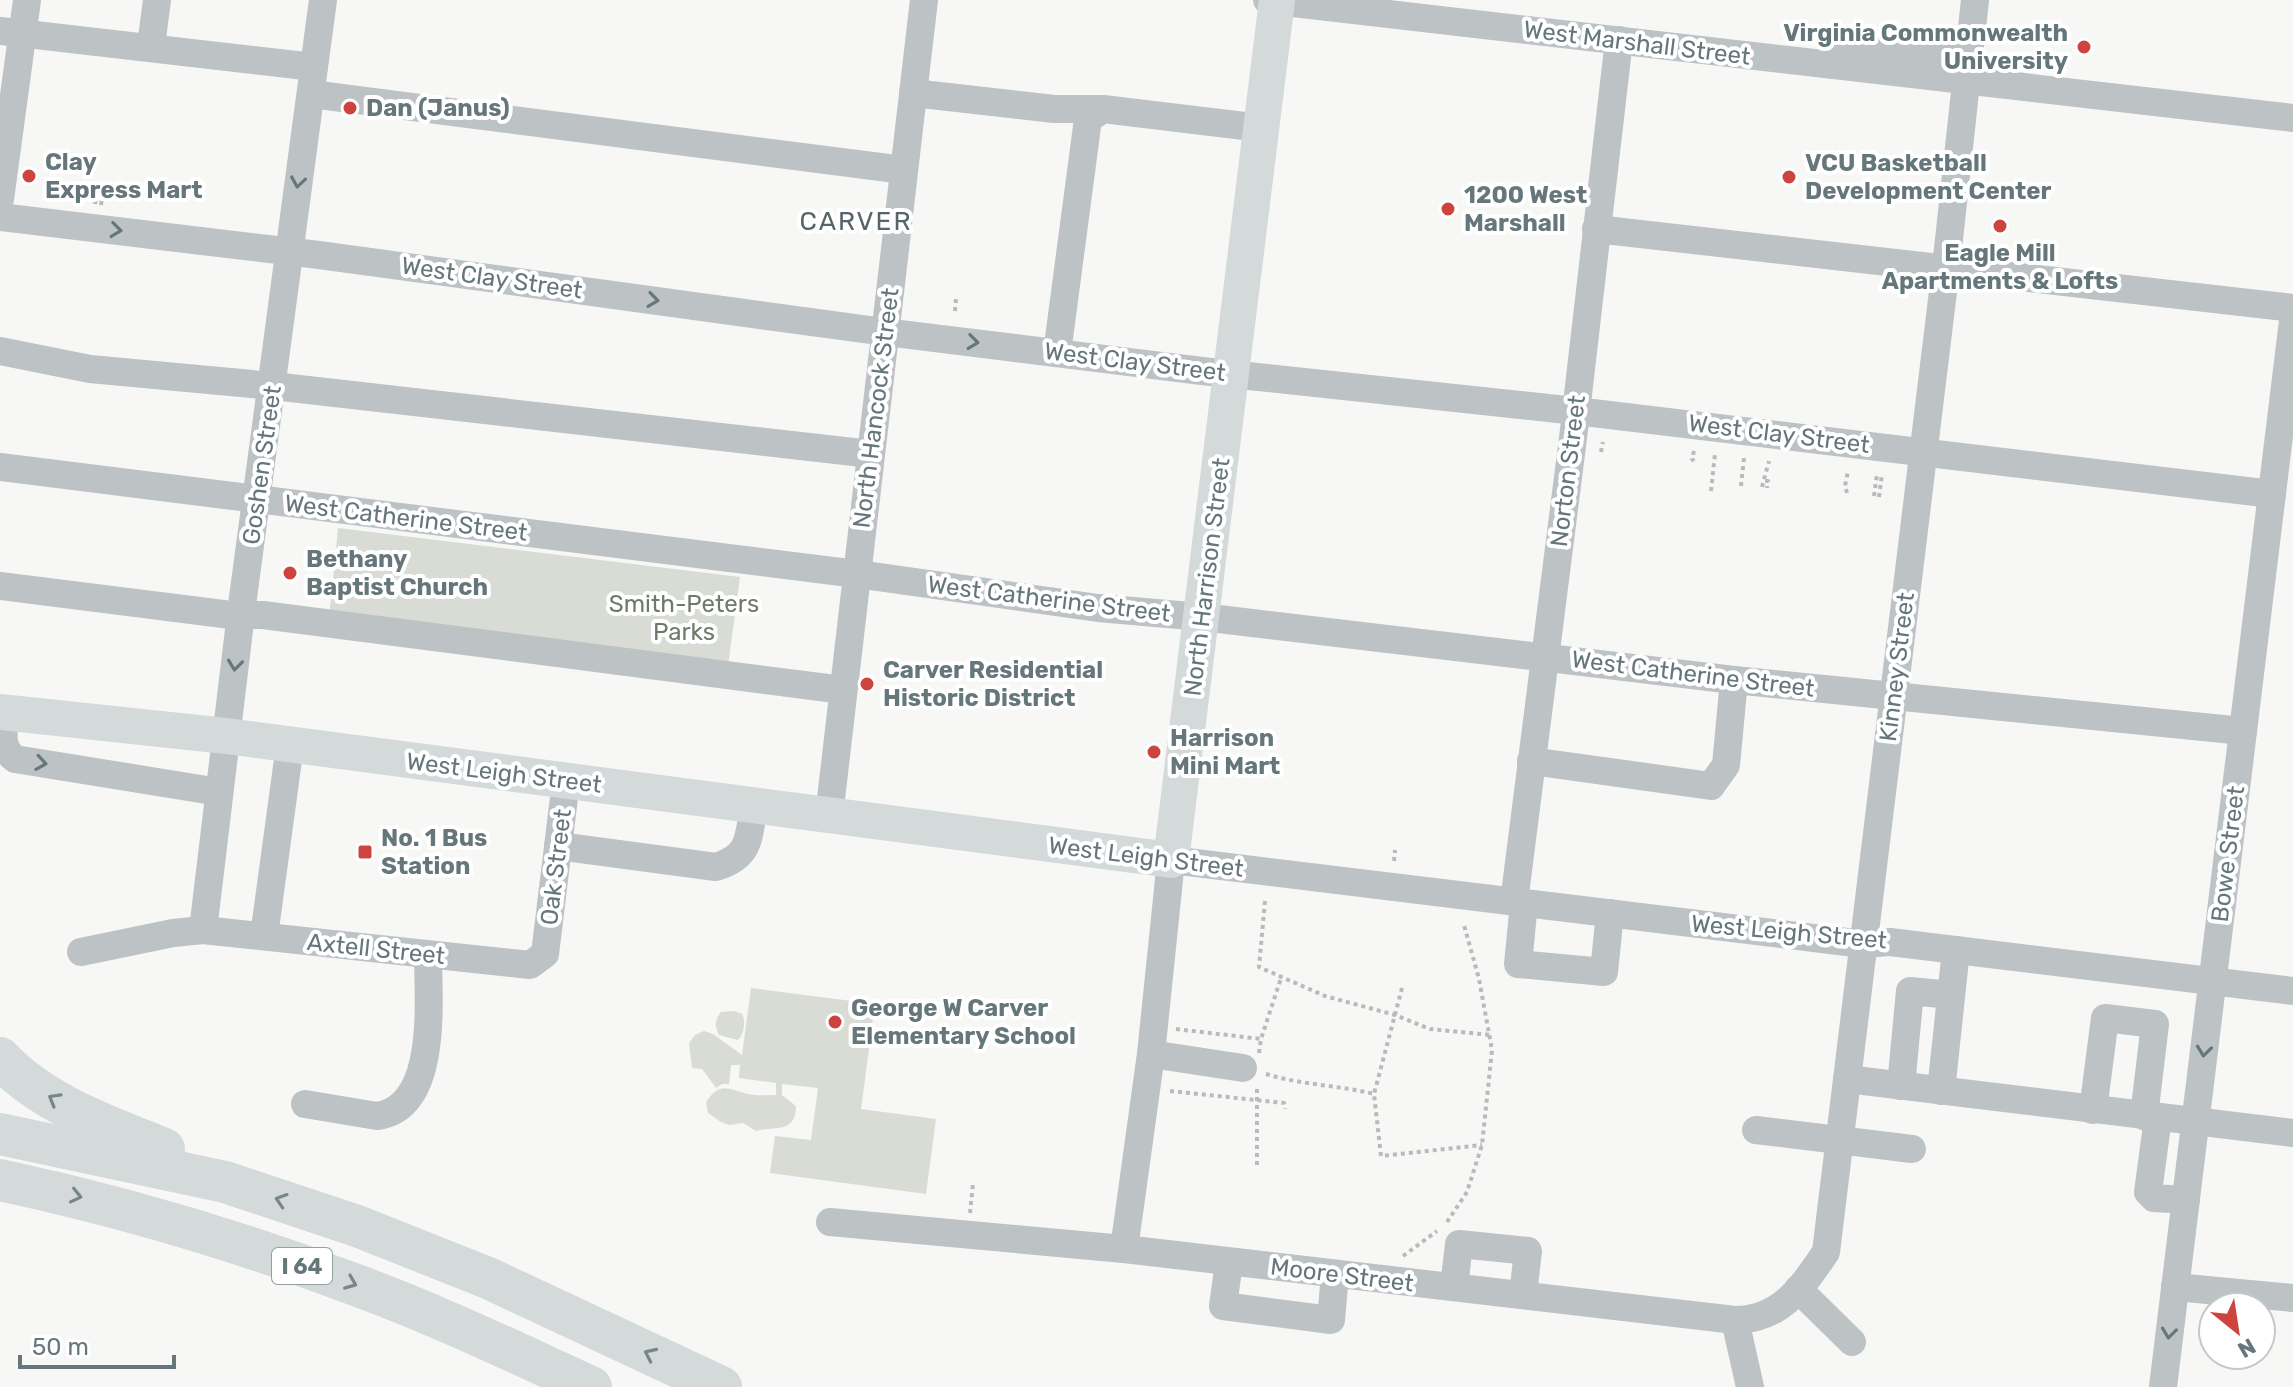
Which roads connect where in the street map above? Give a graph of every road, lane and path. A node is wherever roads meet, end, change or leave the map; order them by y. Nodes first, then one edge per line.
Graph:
1 (27, 0) edge
2 (157, 0) edge
3 (323, 0) edge
4 (924, 0) edge
5 (1267, 0) edge
6 (1277, 0) edge
7 (1975, 0) edge
8 (12, 32) edge
9 (1619, 40) junction
10 (151, 46) junction
11 (1968, 68) junction
12 (312, 80) junction
13 (913, 93) junction
14 (1103, 109) junction
15 (2293, 118) edge
16 (1261, 128) junction
17 (904, 170) junction
18 (100, 192) dead end
19 (0, 199) edge
20 (99, 200) dead end
21 (0, 217) edge
22 (1596, 229) junction
23 (289, 252) junction
24 (1946, 267) junction
25 (956, 298) dead end
26 (2293, 308) edge
27 (955, 311) dead end
28 (2293, 321) edge
29 (885, 332) junction
30 (0, 351) edge
31 (1057, 353) junction
32 (1231, 374) junction
33 (273, 386) junction
34 (1576, 411) junction
35 (1603, 442) dead end
36 (1694, 451) dead end
37 (1922, 451) junction
38 (1601, 452) dead end
39 (871, 454) junction
40 (1715, 454) dead end
41 (1744, 458) dead end
42 (1694, 461) dead end
43 (1769, 461) dead end
44 (0, 467) edge
45 (1848, 471) dead end
46 (1879, 474) dead end
47 (1741, 486) dead end
48 (1765, 488) dead end
49 (1711, 491) dead end
50 (1847, 493) dead end
51 (2272, 494) junction
52 (1876, 496) dead end
53 (258, 499) junction
54 (857, 574) junction
55 (0, 586) edge
56 (241, 615) junction
57 (1202, 617) junction
58 (1545, 657) junction
59 (1734, 680) junction
60 (843, 690) junction
61 (1895, 696) junction
62 (3, 713) edge
63 (2243, 731) junction
64 (226, 736) junction
65 (290, 745) junction
66 (1531, 761) junction
67 (566, 781) junction
68 (219, 792) junction
69 (754, 806) junction
70 (829, 816) junction
71 (558, 846) junction
72 (1395, 850) dead end
73 (1171, 860) junction
74 (1394, 861) dead end
75 (1265, 901) dead end
76 (1519, 902) junction
77 (1610, 913) junction
78 (1464, 925) dead end
79 (203, 930) junction
80 (264, 936) junction
81 (1863, 944) junction
82 (1956, 950) junction
83 (81, 952) dead end
84 (545, 954) joint
85 (428, 955) junction
86 (2213, 981) junction
87 (1402, 988) dead end
88 (2293, 991) edge
89 (1951, 995) junction
90 (1395, 1015) junction
91 (1176, 1029) dead end
92 (1491, 1035) junction
93 (1261, 1039) dead end
94 (1151, 1054) junction
95 (0, 1058) edge
96 (1250, 1070) joint
97 (1847, 1079) junction
98 (1901, 1086) junction
99 (1169, 1091) dead end
100 (1941, 1091) junction
101 (1374, 1094) junction
102 (305, 1104) dead end
103 (1285, 1109) dead end
104 (2093, 1110) junction
105 (2151, 1117) junction
106 (2195, 1122) junction
107 (1756, 1130) dead end
108 (2293, 1133) edge
109 (0, 1134) edge
110 (1839, 1140) junction
111 (1482, 1145) junction
112 (1912, 1149) dead end
113 (0, 1180) edge
114 (225, 1182) junction
115 (973, 1184) dead end
116 (2186, 1200) junction
117 (970, 1210) dead end
118 (830, 1222) dead end
119 (1124, 1249) junction
120 (1826, 1252) joint
121 (1395, 1261) dead end
122 (1229, 1262) junction
123 (1335, 1274) junction
124 (1454, 1287) junction
125 (2175, 1287) junction
126 (1798, 1289) junction
127 (1523, 1295) junction
128 (2293, 1298) edge
129 (1735, 1320) junction
130 (1852, 1342) dead end
131 (591, 1387) edge
132 (721, 1387) edge
133 (1750, 1387) edge
134 (2163, 1387) edge

1 - 8 street
2 - 10 street
3 - 12 street, Goshen Street
4 - 13 street, North Hancock Street
5 - 6 street, West Marshall Street
6 - 9 street, West Marshall Street
6 - 16 main road, North Harrison Street
7 - 11 street, Kinney Street
8 - 10 street
8 - 19 street
9 - 11 street, West Marshall Street
9 - 22 street, Norton Street
10 - 12 street
11 - 15 street, West Marshall Street
11 - 24 street, Kinney Street
12 - 17 street
12 -> 23 street, Goshen Street
13 - 14 street
13 - 17 street, North Hancock Street
14 - 16 street
14 - 31 street
16 - 32 main road, North Harrison Street
17 - 29 street, North Hancock Street
18 - 20 path
21 -> 23 street, West Clay Street
22 - 24 street
22 - 34 street, Norton Street
23 -> 29 street, West Clay Street
23 - 33 street, Goshen Street
24 - 26 street
24 - 37 street, Kinney Street
25 - 27 path
28 - 51 street, Bowe Street
29 -> 31 street, West Clay Street
29 - 39 street, North Hancock Street
30 - 33 street
31 - 32 street, West Clay Street
32 - 34 street, West Clay Street
32 - 57 main road, North Harrison Street
33 - 39 street
33 - 53 street, Goshen Street
34 - 37 street, West Clay Street
34 - 58 street, Norton Street
35 - 38 path
36 - 42 path
37 - 51 street, West Clay Street
37 - 61 street, Kinney Street
39 - 54 street, North Hancock Street
40 - 49 path
41 - 47 path
43 - 48 path
44 - 53 street, West Catherine Street
45 - 50 path
46 - 52 path
51 - 63 street, Bowe Street
53 - 54 street, West Catherine Street
53 - 56 street, Goshen Street
54 - 57 street, West Catherine Street
54 - 60 street, North Hancock Street
55 - 56 street
56 - 60 street
56 -> 64 street, Goshen Street
57 - 58 street, West Catherine Street
57 - 73 main road, North Harrison Street
58 - 59 street, West Catherine Street
58 - 66 street, Norton Street
59 - 61 street, West Catherine Street
59 - 66 street
60 - 70 street, North Hancock Street
61 - 63 street, West Catherine Street
61 - 81 street, Kinney Street
62 - 64 main road, West Leigh Street
62 -> 68 street
63 - 86 street, Bowe Street
64 - 65 main road, West Leigh Street
64 - 68 street, Goshen Street
65 - 67 main road, West Leigh Street
65 - 80 street
66 - 76 street, Norton Street
67 - 69 main road, West Leigh Street
67 - 71 street, Oak Street
68 - 79 street, Goshen Street
69 - 70 main road, West Leigh Street
69 - 71 street
70 - 73 main road, West Leigh Street
71 - 84 street, Oak Street
72 - 74 path
73 - 76 street, West Leigh Street
73 - 94 street, North Harrison Street
75 - 90 path
76 - 77 street, West Leigh Street
76 - 77 street, Norton Street
77 - 81 street, West Leigh Street
78 - 92 path
79 - 80 street, Axtell Street
79 - 83 street, Axtell Street
80 - 85 street, Axtell Street
81 - 82 street, West Leigh Street
81 - 97 street, Kinney Street
82 - 86 street, West Leigh Street
82 - 89 street
84 - 85 street, Axtell Street
85 - 102 street
86 - 88 street, West Leigh Street
86 -> 106 street, Bowe Street
87 - 90 path
89 - 98 street
89 - 100 street
90 - 92 path
90 - 101 path
91 - 93 path
92 - 111 path
94 - 96 street
94 - 119 street, North Harrison Street
114 -> 95 highway
96 - 101 path
97 - 98 street
97 - 110 street, Kinney Street
98 - 100 street
99 - 103 path
100 - 104 street
101 - 111 path
104 - 105 street
104 - 105 street
105 - 106 street
105 - 116 street
106 - 108 street
106 - 116 street, Bowe Street
107 - 110 street
109 - 114 highway, I 64
110 - 112 street
110 - 120 street, Kinney Street
111 - 121 path
113 -> 131 highway, I 64
132 -> 114 highway, I 64
115 - 117 path
116 - 125 street, Bowe Street
118 - 119 street, Moore Street
119 - 122 street, Moore Street
120 - 126 street, Moore Street
122 - 123 street, Moore Street
122 - 123 street
123 - 124 street, Moore Street
124 - 127 street, Moore Street
124 - 127 street
125 - 128 street
125 -> 134 street, Bowe Street
126 - 129 street, Moore Street
126 - 130 street
127 - 129 street, Moore Street
129 - 133 street

